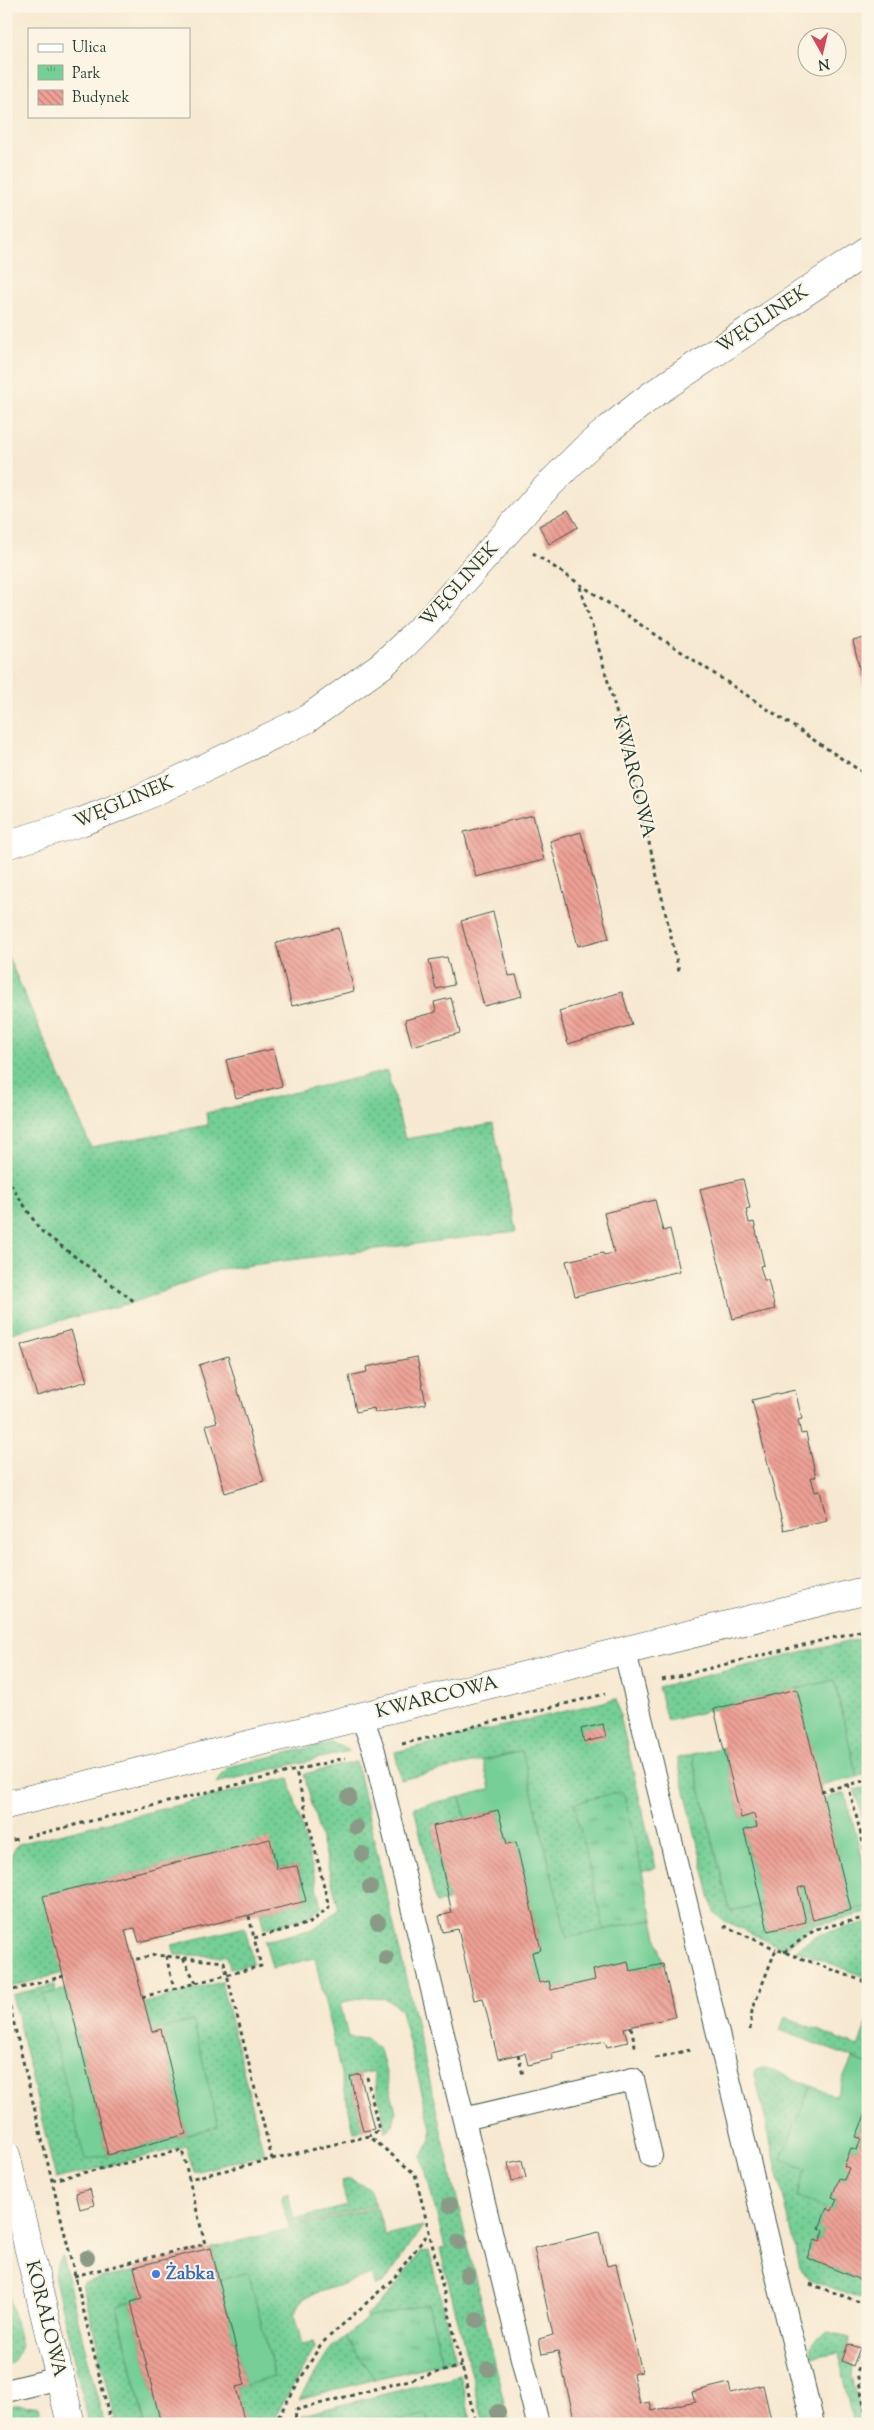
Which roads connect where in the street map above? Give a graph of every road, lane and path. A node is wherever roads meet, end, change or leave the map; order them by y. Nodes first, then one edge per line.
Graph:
1 (868, 250) edge
2 (506, 534) junction
3 (580, 586) junction
4 (868, 776) edge
5 (6, 845) edge
6 (679, 971) dead end
7 (6, 1177) edge
8 (135, 1302) dead end
9 (868, 1590) edge
10 (868, 1629) edge
11 (625, 1652) junction
12 (634, 1687) junction
13 (362, 1716) junction
14 (374, 1751) junction
15 (296, 1771) junction
16 (868, 1780) edge
17 (848, 1784) junction
18 (821, 1791) dead end
19 (6, 1805) edge
20 (6, 1841) edge
21 (868, 1862) edge
22 (249, 1916) dead end
23 (868, 1917) edge
24 (254, 1938) junction
25 (784, 1952) junction
26 (166, 1956) junction
27 (183, 1958) junction
28 (133, 1960) dead end
29 (227, 1975) junction
30 (64, 1976) dead end
31 (196, 1983) junction
32 (868, 1983) edge
33 (174, 1988) junction
34 (6, 1991) edge
35 (142, 1997) dead end
36 (630, 2027) dead end
37 (749, 2037) dead end
38 (692, 2049) dead end
39 (637, 2053) dead end
40 (648, 2060) dead end
41 (367, 2076) dead end
42 (464, 2119) junction
43 (369, 2136) junction
44 (6, 2155) edge
45 (651, 2156) dead end
46 (272, 2159) junction
47 (189, 2179) junction
48 (52, 2180) junction
49 (430, 2231) junction
50 (74, 2276) junction
51 (804, 2281) dead end
52 (868, 2305) edge
53 (868, 2346) edge
54 (462, 2366) junction
55 (60, 2378) junction
56 (6, 2391) edge
57 (868, 2422) edge
58 (72, 2424) edge
59 (111, 2424) edge
60 (274, 2424) edge
61 (292, 2424) edge
62 (476, 2424) edge
63 (538, 2424) edge
64 (813, 2424) edge

1 - 2 street, WĘGLINEK
2 - 3 path
2 - 5 street, WĘGLINEK
3 - 4 path
3 - 6 path, KWARCOWA
7 - 8 path
9 - 11 street, KWARCOWA
10 - 12 path
11 - 12 lane
11 - 13 street, KWARCOWA
12 - 14 path
12 - 64 lane
13 - 14 lane
13 - 19 street, KWARCOWA
14 - 15 path
14 - 42 lane
15 - 20 path
15 - 24 path
16 - 17 path
17 - 18 path
17 - 21 path
22 - 24 path
23 - 25 path
24 - 29 path
25 - 32 path
25 - 37 path
26 - 27 path
26 - 28 path
26 - 33 path
27 - 29 path
27 - 31 path
29 - 31 path
29 - 46 path
30 - 34 path
31 - 33 path
33 - 35 path
34 - 48 path
36 - 39 path
38 - 40 path
41 - 43 path
42 - 45 lane
42 - 63 lane
43 - 46 path
43 - 49 path
44 - 55 street, KORALOWA
46 - 47 path
47 - 48 path
47 - 50 path
48 - 50 path
49 - 54 path
49 - 60 path
50 - 59 path
51 - 52 path
53 - 57 path
54 - 61 path
54 - 62 path
55 - 56 lane
55 - 58 street, KORALOWA

